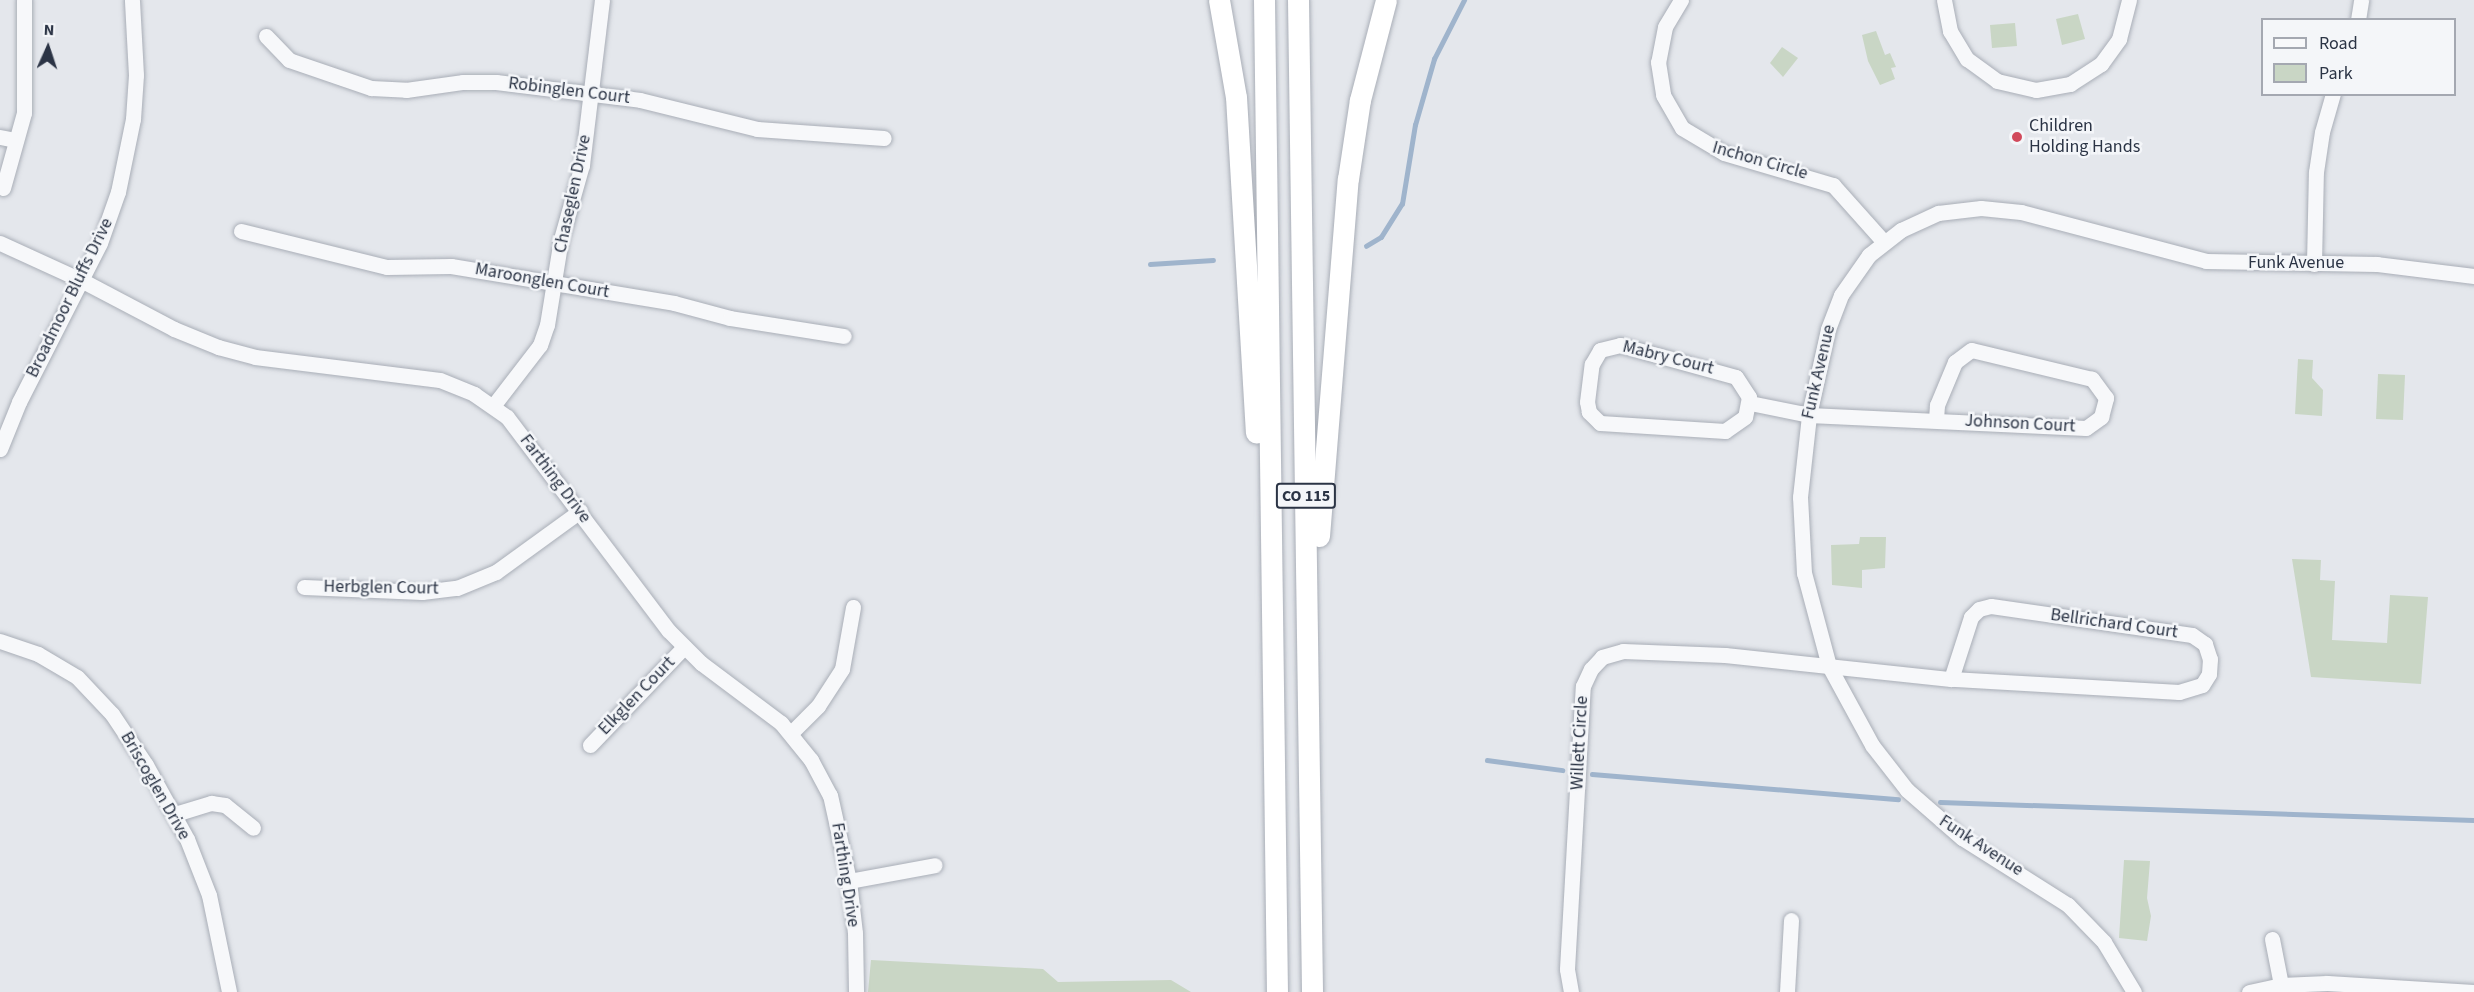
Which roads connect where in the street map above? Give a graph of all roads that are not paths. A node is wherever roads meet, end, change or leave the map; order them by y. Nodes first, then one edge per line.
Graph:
1 (24, 0) edge
2 (132, 0) edge
3 (602, 0) edge
4 (1219, 0) edge
5 (1264, 0) edge
6 (1298, 0) edge
7 (1386, 0) edge
8 (1681, 0) edge
9 (1944, 0) edge
10 (2129, 0) edge
11 (2361, 0) edge
12 (2358, 18) edge
13 (266, 36) dead end
14 (592, 94) junction
15 (2332, 96) edge
16 (0, 137) edge
17 (884, 138) dead end
18 (16, 140) junction
19 (3, 188) dead end
20 (241, 231) dead end
21 (1884, 242) junction
22 (0, 243) edge
23 (2314, 264) junction
24 (2474, 276) edge
25 (81, 280) junction
26 (555, 285) junction
27 (844, 336) dead end
28 (1750, 403) junction
29 (493, 406) junction
30 (1809, 415) junction
31 (1936, 419) junction
32 (0, 449) edge
33 (580, 511) junction
34 (304, 587) dead end
35 (1269, 591) junction
36 (853, 607) dead end
37 (0, 641) edge
38 (684, 647) junction
39 (1309, 656) junction
40 (1829, 666) junction
41 (1951, 679) junction
42 (791, 733) junction
43 (590, 745) dead end
44 (175, 814) junction
45 (253, 828) dead end
46 (935, 865) dead end
47 (849, 881) junction
48 (1791, 920) dead end
49 (2272, 939) dead end
50 (2281, 985) junction
51 (229, 992) edge
52 (856, 992) edge
53 (1277, 992) edge
54 (1312, 992) edge
55 (1571, 992) edge
56 (1787, 992) edge
57 (2134, 992) edge
58 (2249, 992) edge
59 (2474, 992) edge

1 - 18 street
2 - 25 street, Broadmoor Bluffs Drive
3 - 14 street, Chaseglen Drive
4 - 35 highway
5 - 35 highway, CO 115
6 - 39 highway, CO 115
7 - 39 highway
8 - 21 street, Inchon Circle
9 - 10 street
11 - 12 street
13 - 14 street, Robinglen Court
14 - 17 street, Robinglen Court
14 - 26 street, Chaseglen Drive
15 - 23 street
16 - 18 street
18 - 19 street
20 - 26 street, Maroonglen Court
21 - 23 street, Funk Avenue
21 - 30 street, Funk Avenue
22 - 25 street, Farthing Drive
23 - 24 street, Funk Avenue
25 - 29 street, Farthing Drive
25 - 32 street, Broadmoor Bluffs Drive
26 - 27 street, Maroonglen Court
26 - 29 street, Chaseglen Drive
28 - 28 street, Mabry Court
28 - 30 street
29 - 33 street, Farthing Drive
30 - 31 street, Johnson Court
30 - 40 street, Funk Avenue
31 - 31 street, Johnson Court
33 - 34 street, Herbglen Court
33 - 38 street, Farthing Drive
35 - 53 highway, CO 115
36 - 42 street
37 - 44 street, Briscoglen Drive
38 - 42 street, Farthing Drive
38 - 43 street, Elkglen Court
39 - 54 highway, CO 115
40 - 41 street, Bellrichard Court
40 - 55 street, Willett Circle
40 - 57 street, Funk Avenue
41 - 41 street, Bellrichard Court
42 - 47 street, Farthing Drive
44 - 45 street
44 - 51 street, Briscoglen Drive
46 - 47 street
47 - 52 street, Farthing Drive
48 - 56 street
49 - 50 street
50 - 58 street
50 - 59 street

